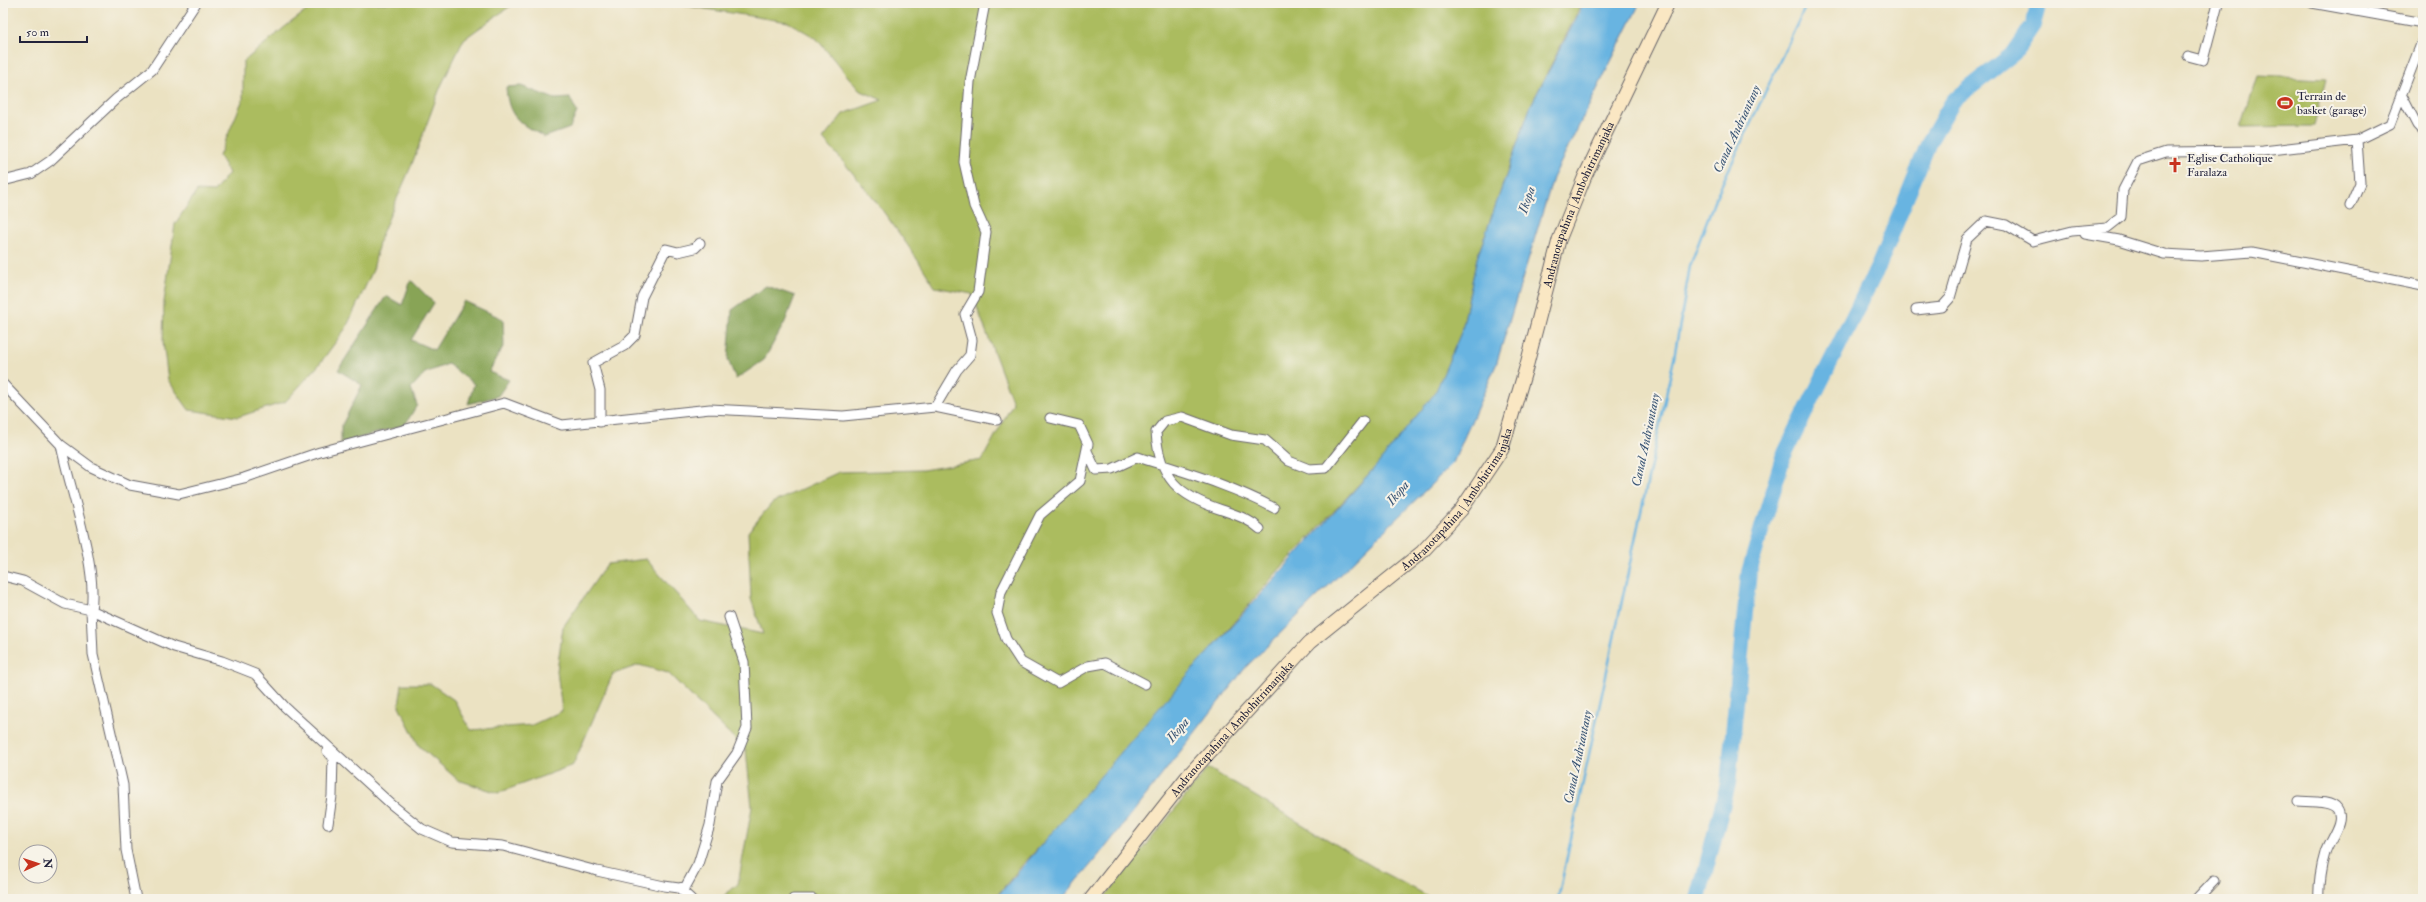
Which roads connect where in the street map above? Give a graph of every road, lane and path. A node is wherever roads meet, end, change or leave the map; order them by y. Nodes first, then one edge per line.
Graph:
1 (196, 3) edge
2 (985, 3) edge
3 (1668, 3) edge
4 (2218, 3) edge
5 (2312, 3) edge
6 (2423, 23) edge
7 (2423, 39) edge
8 (2188, 56) dead end
9 (2401, 94) junction
10 (2423, 131) edge
11 (2357, 140) junction
12 (3, 181) edge
13 (2350, 206) dead end
14 (2072, 232) junction
15 (700, 243) dead end
16 (2423, 286) edge
17 (1916, 310) dead end
18 (3, 384) edge
19 (935, 407) junction
20 (1050, 418) dead end
21 (997, 420) dead end
22 (1363, 421) dead end
23 (600, 422) junction
24 (61, 445) junction
25 (1087, 451) junction
26 (1163, 465) junction
27 (1274, 508) dead end
28 (1260, 529) dead end
29 (3, 576) edge
30 (91, 610) junction
31 (728, 617) dead end
32 (222, 661) junction
33 (1145, 684) dead end
34 (2298, 801) dead end
35 (328, 824) dead end
36 (2214, 881) dead end
37 (679, 888) junction
38 (136, 899) edge
39 (692, 899) edge
40 (793, 899) edge
41 (809, 899) edge
42 (813, 899) edge
43 (1091, 899) edge
44 (2197, 899) edge
45 (2319, 899) edge

1 - 12 street
2 - 19 street
3 - 43 main road, Andranotapahina | Ambohitrimanjaka
4 - 8 street
5 - 6 street
7 - 9 street
9 - 10 street
9 - 11 street
11 - 13 street
11 - 14 street
14 - 16 street
14 - 17 street
15 - 23 street
18 - 24 street
19 - 21 street
19 - 23 street
20 - 25 street
22 - 26 street
23 - 24 street
24 - 30 street
25 - 26 street
25 - 33 street
26 - 27 street
26 - 28 street
29 - 30 street
30 - 32 street
30 - 38 street
31 - 37 street
32 - 35 street
32 - 37 street
34 - 45 street
36 - 44 street
37 - 39 street
40 - 41 street
41 - 42 street

